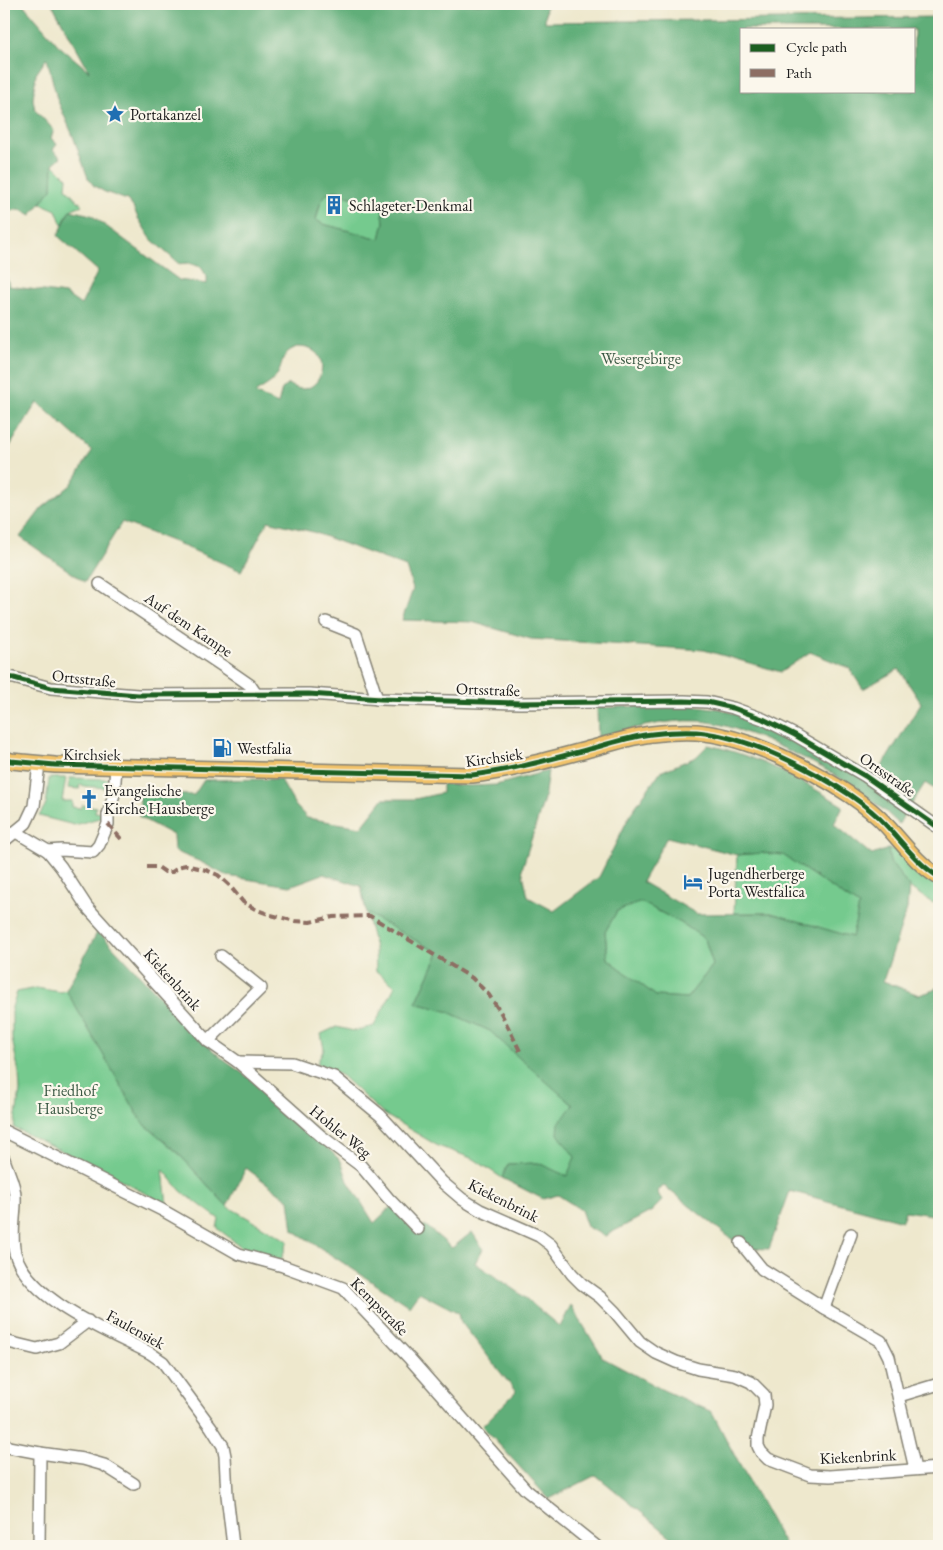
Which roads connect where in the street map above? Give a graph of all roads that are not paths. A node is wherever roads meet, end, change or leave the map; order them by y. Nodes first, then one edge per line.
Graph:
1 (100, 584) dead end
2 (326, 622) dead end
3 (4, 677) edge
4 (256, 694) junction
5 (377, 699) junction
6 (4, 758) edge
7 (39, 764) junction
8 (116, 767) junction
9 (939, 828) edge
10 (16, 832) junction
11 (4, 841) edge
12 (48, 851) junction
13 (939, 877) edge
14 (221, 956) dead end
15 (208, 1041) junction
16 (238, 1062) junction
17 (4, 1131) edge
18 (4, 1159) edge
19 (418, 1230) dead end
20 (851, 1234) dead end
21 (741, 1243) dead end
22 (824, 1308) junction
23 (88, 1321) junction
24 (4, 1341) edge
25 (939, 1384) edge
26 (898, 1396) junction
27 (4, 1442) edge
28 (40, 1453) junction
29 (939, 1468) edge
30 (915, 1469) junction
31 (134, 1484) dead end
32 (38, 1546) edge
33 (233, 1546) edge
34 (596, 1546) edge

1 - 4 street, Auf dem Kampe
2 - 5 street
3 - 4 street, Ortsstraße
4 - 5 street, Ortsstraße
5 - 9 street, Ortsstraße
6 - 7 main road, Kirchsiek
7 - 8 main road, Kirchsiek
7 - 10 street
8 - 12 street
8 - 13 main road, Kirchsiek
10 - 11 street
10 - 12 street, Kiekenbrink
12 - 15 street, Kiekenbrink
14 - 15 street
15 - 16 street, Kiekenbrink
16 - 19 street, Hohler Weg
16 - 30 street, Kiekenbrink
17 - 34 street, Kempstraße
18 - 23 street, Faulensiek
20 - 22 street
21 - 22 street
22 - 26 street
23 - 24 street
23 - 33 street, Faulensiek
25 - 26 street
26 - 30 street
27 - 28 street
28 - 31 street
28 - 32 street
29 - 30 street, Kiekenbrink

